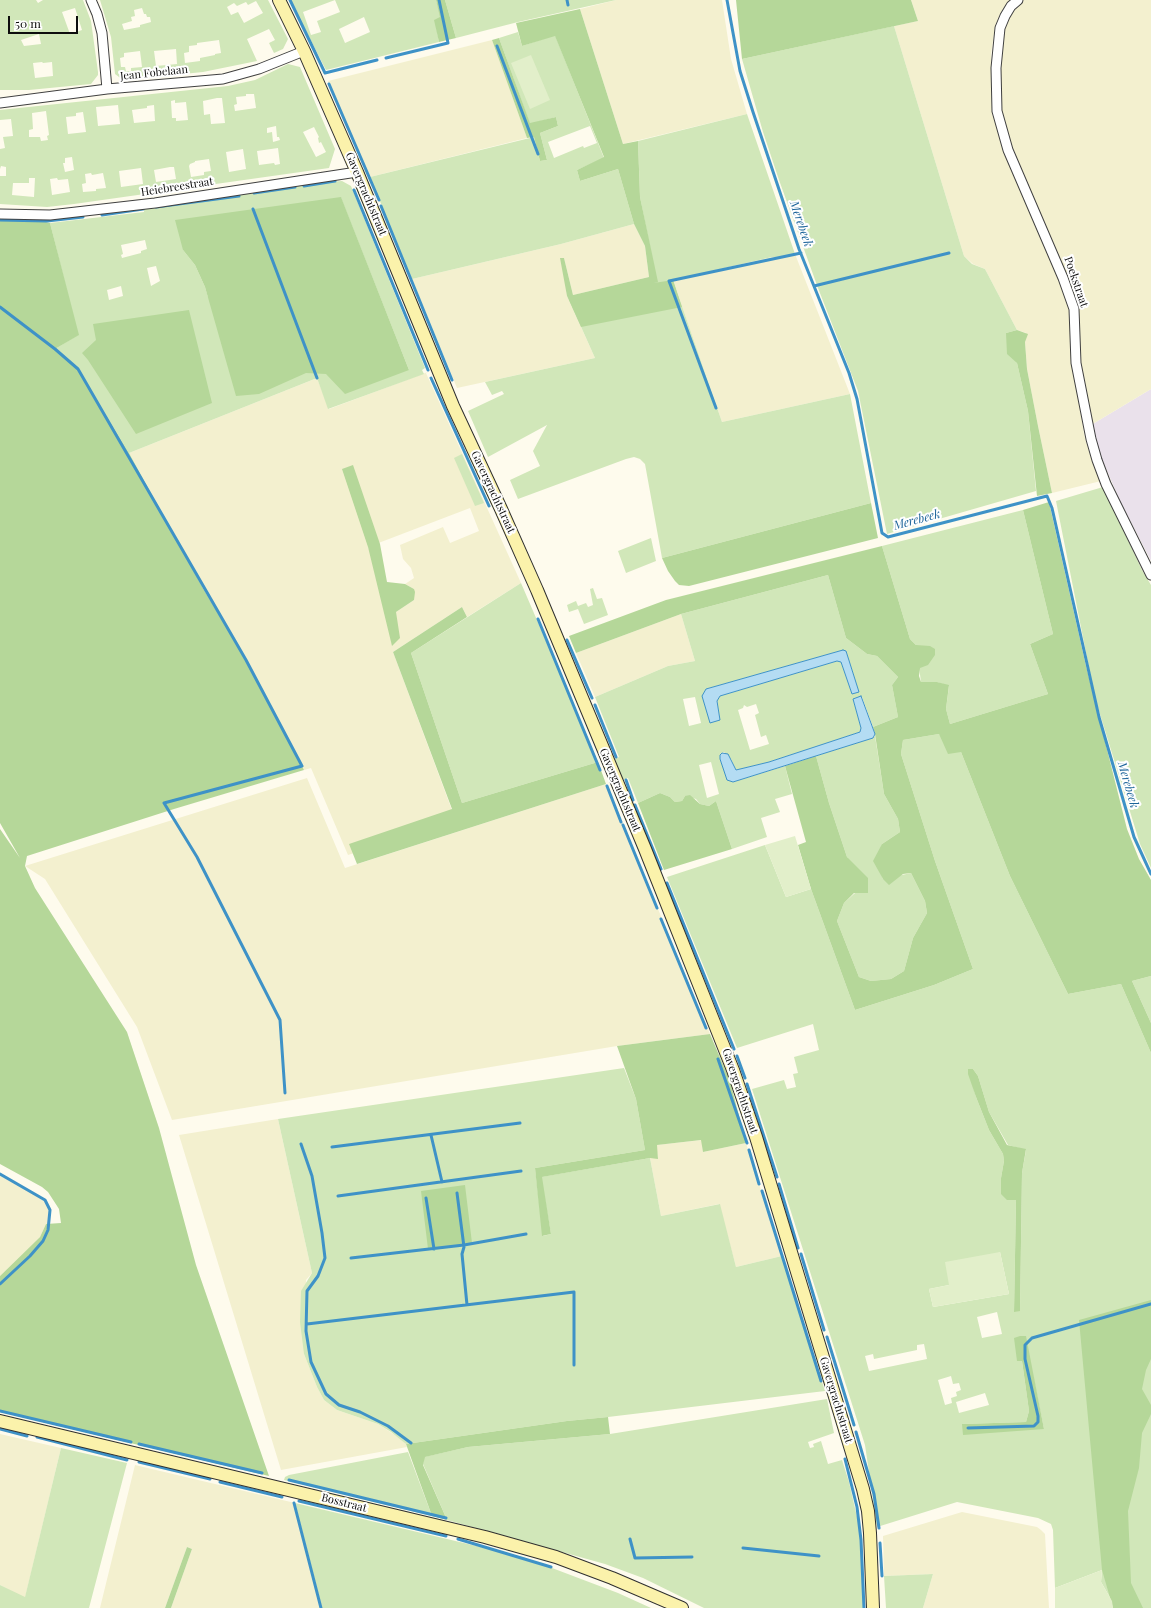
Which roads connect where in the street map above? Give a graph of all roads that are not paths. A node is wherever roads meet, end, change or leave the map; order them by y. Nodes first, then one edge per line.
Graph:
1 (91, 0) edge
2 (280, 0) edge
3 (1018, 0) edge
4 (304, 50) junction
5 (107, 90) junction
6 (1, 102) edge
7 (357, 172) junction
8 (0, 214) edge
9 (1151, 575) edge
10 (0, 1421) edge
11 (682, 1608) edge
12 (873, 1608) edge

1 - 5 street
2 - 4 street, Gavergrachtstraat
3 - 9 street, Poekstraat
4 - 5 street, Jean Fobelaan
4 - 7 street, Gavergrachtstraat
5 - 6 street, Jean Fobelaan
7 - 8 street, Heiebreestraat
7 - 12 street, Gavergrachtstraat
10 - 11 street, Bosstraat

